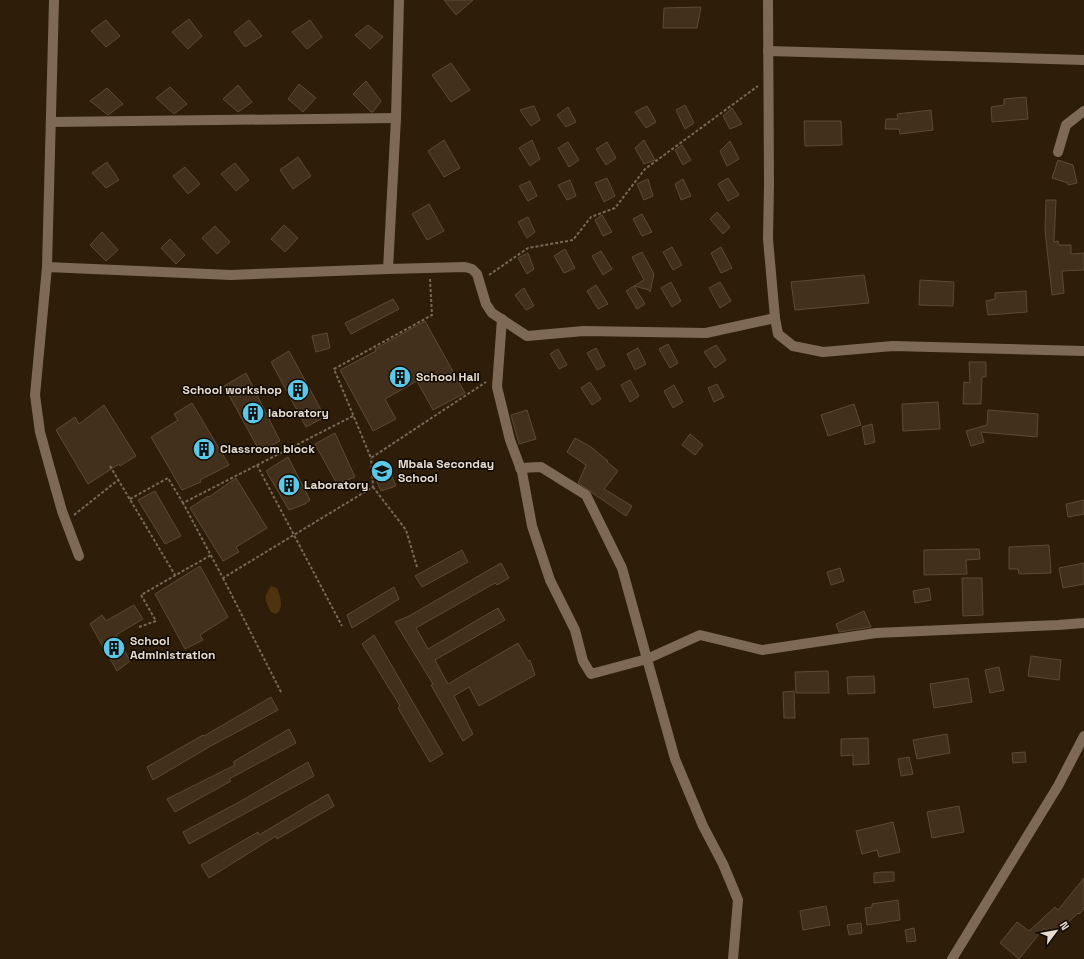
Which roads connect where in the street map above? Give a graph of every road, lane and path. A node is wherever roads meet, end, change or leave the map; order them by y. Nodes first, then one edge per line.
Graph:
1 (54, 0) edge
2 (399, 0) edge
3 (768, 0) edge
4 (768, 51) junction
5 (1084, 60) edge
6 (768, 78) junction
7 (1084, 111) edge
8 (396, 118) junction
9 (51, 122) junction
10 (1058, 152) dead end
11 (47, 267) junction
12 (430, 268) junction
13 (388, 269) junction
14 (479, 282) junction
15 (775, 318) junction
16 (502, 319) junction
17 (1084, 351) edge
18 (486, 382) dead end
19 (353, 416) junction
20 (371, 458) junction
21 (257, 465) junction
22 (110, 466) dead end
23 (520, 468) junction
24 (118, 480) junction
25 (373, 487) junction
26 (130, 499) junction
27 (183, 503) junction
28 (66, 521) junction
29 (295, 535) junction
30 (211, 555) junction
31 (79, 556) dead end
32 (417, 567) dead end
33 (175, 575) junction
34 (223, 578) junction
35 (1084, 623) edge
36 (342, 626) dead end
37 (140, 627) dead end
38 (646, 659) junction
39 (282, 694) dead end
40 (1084, 736) edge
41 (733, 959) edge
42 (952, 959) edge

1 - 9 street
2 - 8 street
3 - 4 street
4 - 5 street
4 - 6 street
6 - 14 path
6 - 15 street
7 - 10 street
8 - 9 street
8 - 13 street
9 - 11 street
11 - 13 street
11 - 28 street
12 - 13 street
12 - 14 street
12 - 19 path
14 - 16 street
15 - 16 street
15 - 17 street
16 - 23 street
18 - 20 path
19 - 20 path
19 - 21 path
20 - 25 path
21 - 27 path
21 - 29 path
22 - 24 path
23 - 38 street
23 - 38 street
24 - 26 path
24 - 28 path
25 - 29 path
25 - 32 path
26 - 27 path
26 - 33 path
27 - 30 path
28 - 31 street
29 - 34 path
29 - 36 path
30 - 33 path
30 - 34 path
33 - 37 path
34 - 39 path
35 - 38 street
38 - 41 street
40 - 42 street

